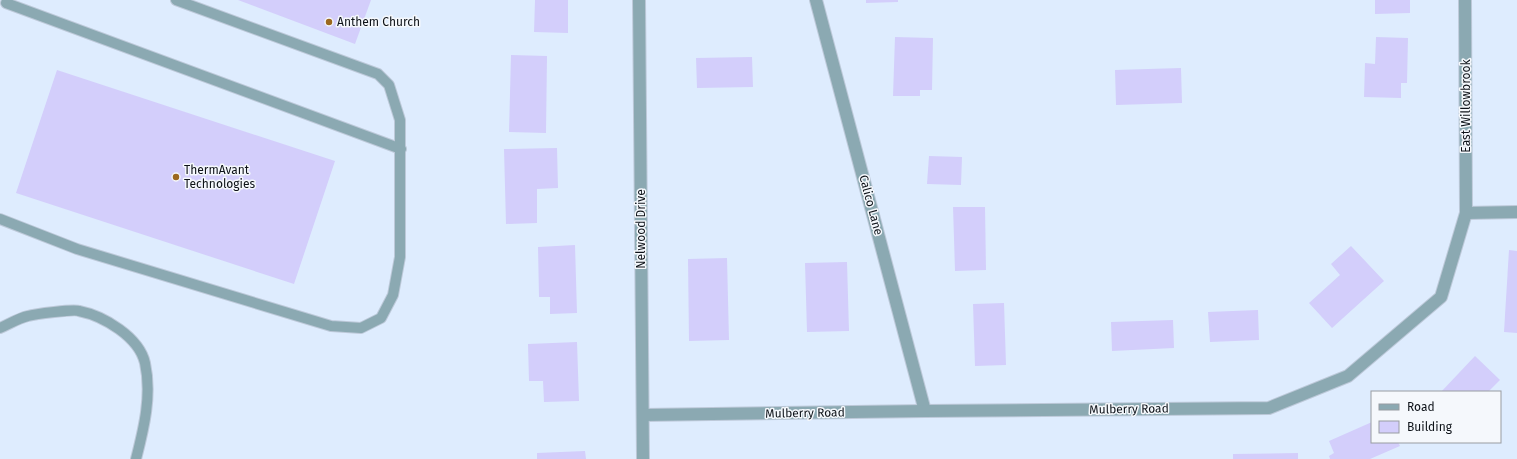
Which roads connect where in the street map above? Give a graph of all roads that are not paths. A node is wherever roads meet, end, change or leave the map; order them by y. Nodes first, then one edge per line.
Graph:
1 (176, 0) edge
2 (639, 0) edge
3 (816, 0) edge
4 (1465, 0) edge
5 (6, 4) edge
6 (401, 149) junction
7 (1517, 212) edge
8 (1466, 213) junction
9 (0, 219) edge
10 (0, 328) edge
11 (925, 411) junction
12 (643, 415) junction
13 (136, 459) edge
14 (643, 459) edge

1 - 6 lane
2 - 12 street, Nelwood Drive
3 - 11 street, Calico Lane
4 - 8 street, East Willowbrook
5 - 6 lane
6 - 9 lane
7 - 8 street
8 - 11 street, Mulberry Road
10 - 13 lane
11 - 12 street, Mulberry Road
12 - 14 street, Nelwood Drive

